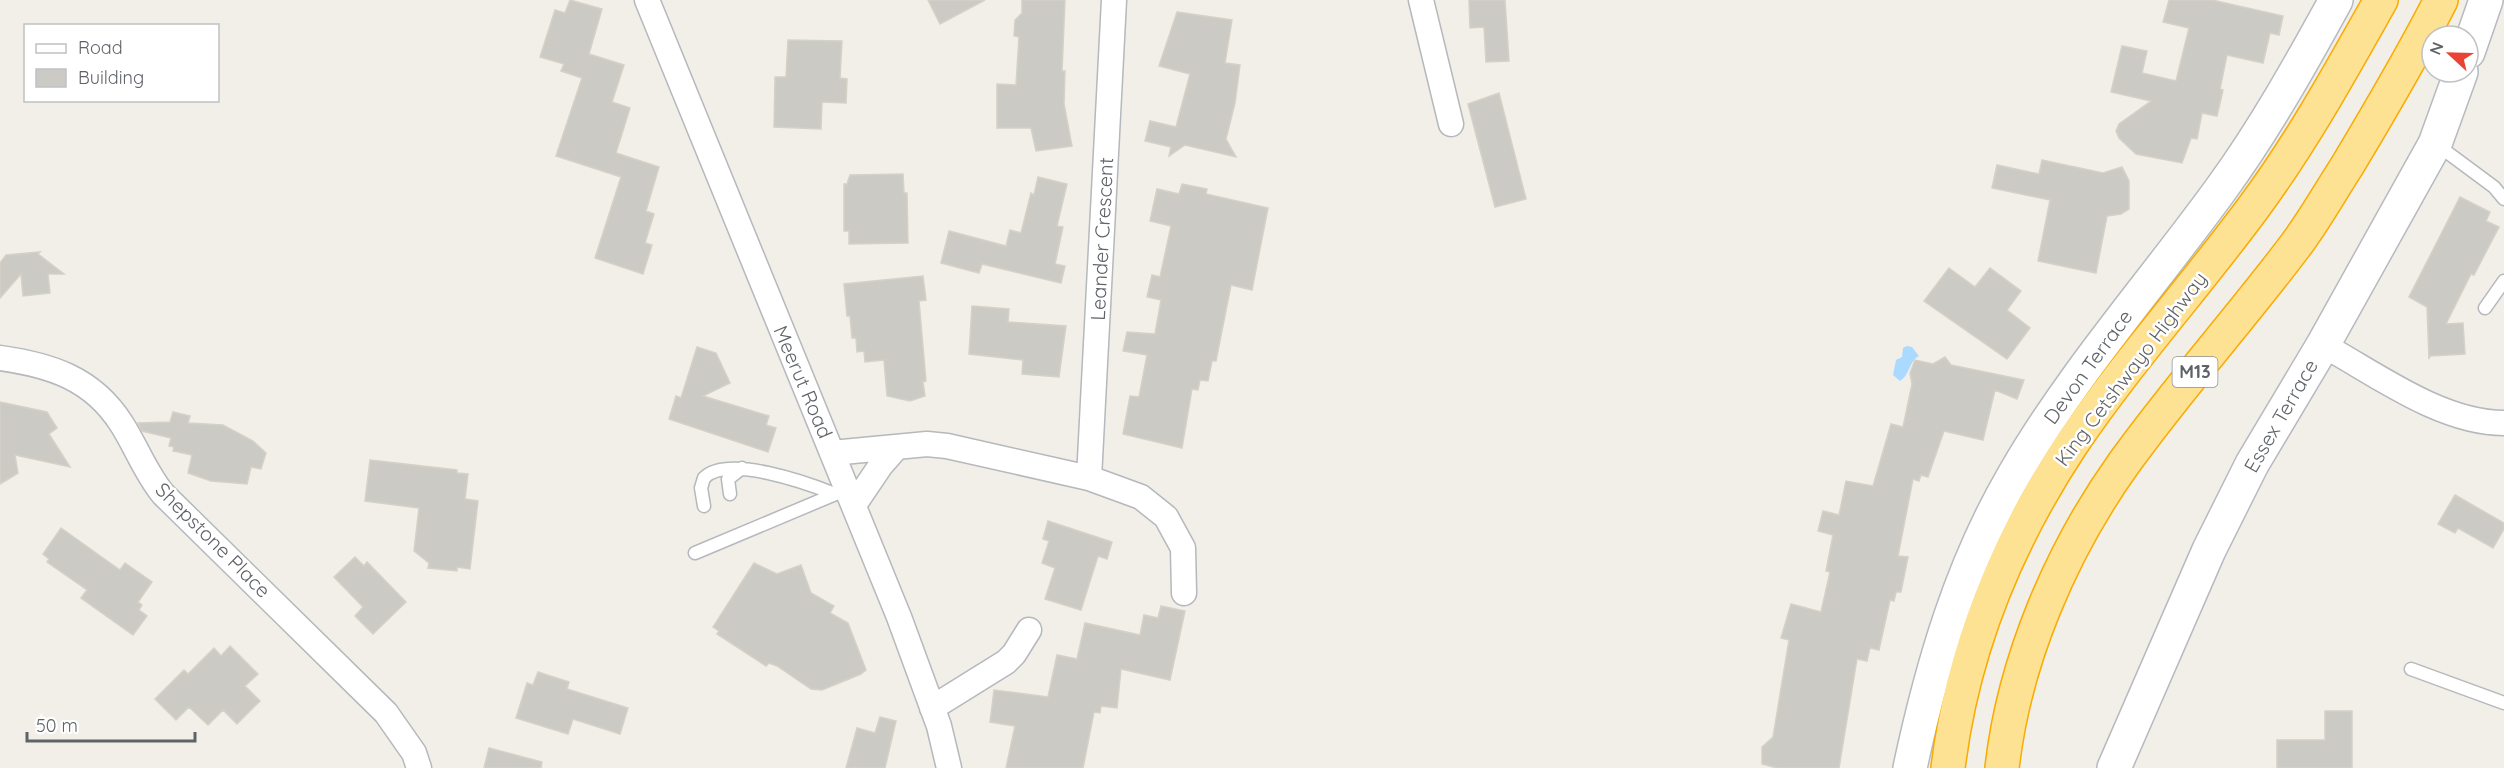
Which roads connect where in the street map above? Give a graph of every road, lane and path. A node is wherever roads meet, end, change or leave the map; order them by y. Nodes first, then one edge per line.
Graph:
1 (647, 0) edge
2 (1114, 0) edge
3 (1421, 0) edge
4 (2336, 0) edge
5 (2381, 0) edge
6 (2440, 0) edge
7 (2486, 0) edge
8 (2478, 24) edge
9 (2457, 84) edge
10 (1451, 124) dead end
11 (2435, 144) junction
12 (2504, 199) edge
13 (2504, 281) edge
14 (2485, 308) dead end
15 (2323, 345) junction
16 (0, 358) edge
17 (2504, 423) edge
18 (896, 448) junction
19 (832, 453) junction
20 (742, 468) junction
21 (1089, 478) junction
22 (730, 494) dead end
23 (845, 496) junction
24 (704, 506) dead end
25 (695, 553) dead end
26 (1184, 593) dead end
27 (1982, 623) junction
28 (1029, 630) dead end
29 (2411, 669) dead end
30 (2504, 703) edge
31 (932, 708) junction
32 (417, 760) edge
33 (949, 768) edge
34 (1910, 768) edge
35 (1934, 768) edge
36 (1948, 768) edge
37 (2002, 768) edge
38 (2114, 768) edge

1 - 19 street, Meerut Road
2 - 21 street, Leander Crescent
3 - 10 street
4 - 34 street, Devon Terrace
5 - 27 highway, King Cetshwayo Highway / M13
6 - 37 highway, M13
7 - 8 street
9 - 11 street, Essex Terrace
11 - 12 lane
11 - 15 street, Essex Terrace
13 - 14 lane
15 - 17 street
15 - 38 street, Essex Terrace
16 - 32 street, Shepstone Place
18 - 19 street
18 - 21 street
18 - 23 street
19 - 23 street, Meerut Road
20 - 22 lane
20 - 23 lane
20 - 24 lane
21 - 26 street
23 - 25 lane
23 - 31 street, Meerut Road
27 - 35 highway
27 - 36 highway, King Cetshwayo Highway / M13
28 - 31 street
29 - 30 lane
31 - 33 street, Meerut Road

